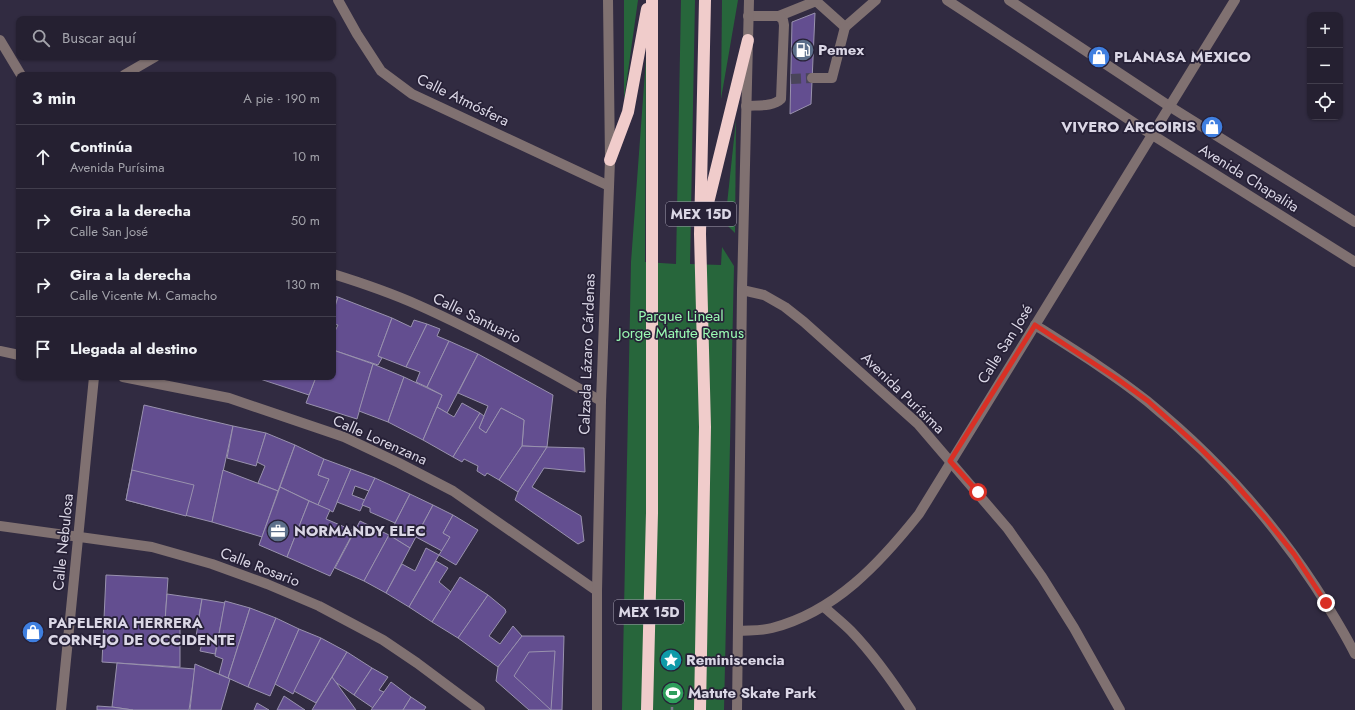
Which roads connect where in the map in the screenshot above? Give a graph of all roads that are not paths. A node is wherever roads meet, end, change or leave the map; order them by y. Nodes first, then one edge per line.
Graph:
1 (338, 0) edge
2 (608, 0) edge
3 (648, 0) edge
4 (652, 0) edge
5 (705, 0) edge
6 (749, 0) edge
7 (876, 0) edge
8 (947, 0) edge
9 (1009, 0) edge
10 (1235, 0) edge
11 (748, 16) junction
12 (779, 16) junction
13 (845, 27) junction
14 (0, 40) edge
15 (748, 40) junction
16 (150, 60) edge
17 (19, 72) edge
18 (129, 72) edge
19 (812, 78) tunnel mouth
20 (746, 106) junction
21 (1169, 106) junction
22 (1151, 134) junction
23 (610, 160) junction
24 (610, 186) junction
25 (1355, 222) edge
26 (700, 234) junction
27 (1355, 262) edge
28 (336, 275) edge
29 (742, 290) junction
30 (1035, 325) junction
31 (0, 351) edge
32 (16, 354) edge
33 (94, 380) edge
34 (138, 380) edge
35 (601, 402) junction
36 (950, 461) junction
37 (0, 526) edge
38 (78, 537) junction
39 (597, 591) junction
40 (824, 607) junction
41 (738, 631) junction
42 (1355, 654) edge
43 (61, 710) edge
44 (480, 710) edge
45 (597, 710) edge
46 (647, 710) edge
47 (700, 710) edge
48 (737, 710) edge
49 (911, 710) edge
50 (1120, 710) edge

1 - 24 street, Calle Atmósfera
2 - 23 street, Calzada Lázaro Cárdenas
3 - 23 highway
4 - 46 highway, MEX 15D
5 - 26 highway, MEX 15D
6 - 11 street
7 - 13 street
8 - 22 street, Avenida Chapalita
9 - 21 street, Avenida Chapalita
10 - 21 street, Calle San José
11 - 12 street
11 - 15 street
12 - 13 street
12 - 20 street
13 - 19 street
14 - 17 street
15 - 20 street
15 - 26 highway
16 - 18 street
20 - 29 street
21 - 22 street, Calle San José
21 - 25 street, Avenida Chapalita
22 - 27 street, Avenida Chapalita
22 - 30 street, Calle San José
23 - 24 street, Calzada Lázaro Cárdenas
24 - 35 street, Calzada Lázaro Cárdenas
26 - 47 highway, MEX 15D
28 - 35 street, Calle Santuario
29 - 36 street, Avenida Purísima
29 - 41 street
30 - 36 street, Calle San José
30 - 42 street
31 - 32 street
33 - 38 street, Calle Nebulosa
34 - 39 street, Calle Lorenzana
35 - 39 street, Calzada Lázaro Cárdenas
36 - 40 street, Calle San José
36 - 50 street, Avenida Purísima
37 - 38 street, Calle Rosario
38 - 43 street, Calle Nebulosa
38 - 44 street, Calle Rosario
39 - 45 street, Calzada Lázaro Cárdenas
40 - 41 street, Calle San José
40 - 49 street
41 - 48 street

